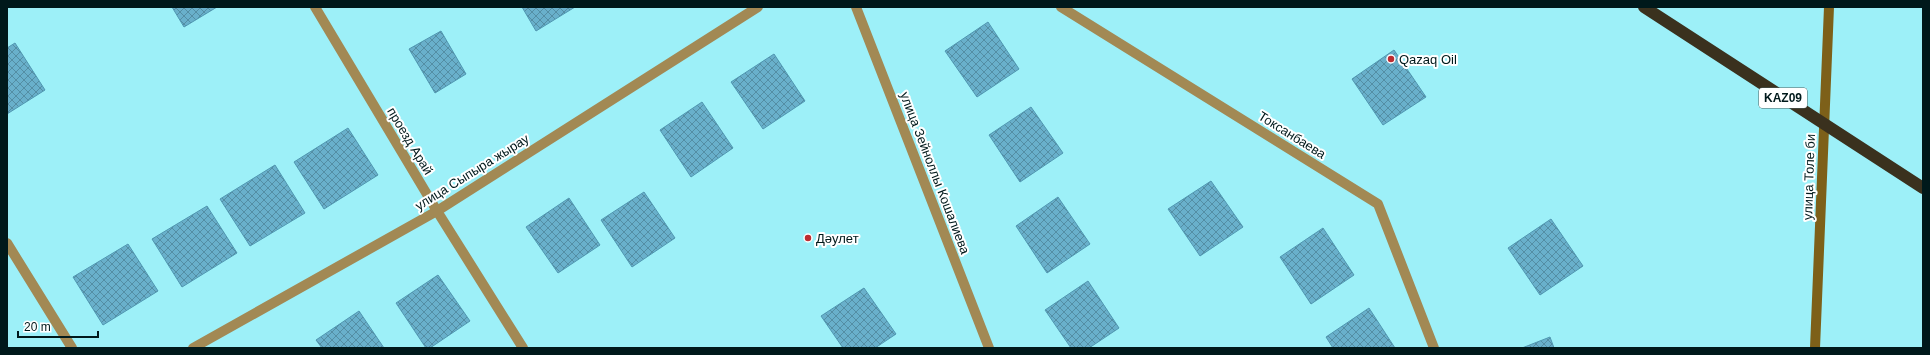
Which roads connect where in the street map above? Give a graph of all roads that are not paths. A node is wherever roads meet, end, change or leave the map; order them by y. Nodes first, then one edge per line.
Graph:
1 (315, 7) edge
2 (758, 7) edge
3 (856, 7) edge
4 (1061, 7) edge
5 (1644, 7) edge
6 (1829, 7) edge
7 (1824, 125) junction
8 (1923, 188) edge
9 (437, 211) junction
10 (7, 243) edge
11 (72, 348) edge
12 (193, 348) edge
13 (523, 348) edge
14 (989, 348) edge
15 (1434, 348) edge
16 (1815, 348) edge

1 - 9 street, проезд Арай
2 - 9 street, улица Сыпыра жырау
3 - 14 street, улица Зейноллы Кошалиева
4 - 15 street, Токсанбаева
5 - 7 highway, KAZ09
6 - 7 street, улица Толе би
7 - 8 highway, KAZ09
7 - 16 street, улица Толе би
9 - 12 street, улица Сыпыра жырау
9 - 13 street, проезд Арай
10 - 11 street

